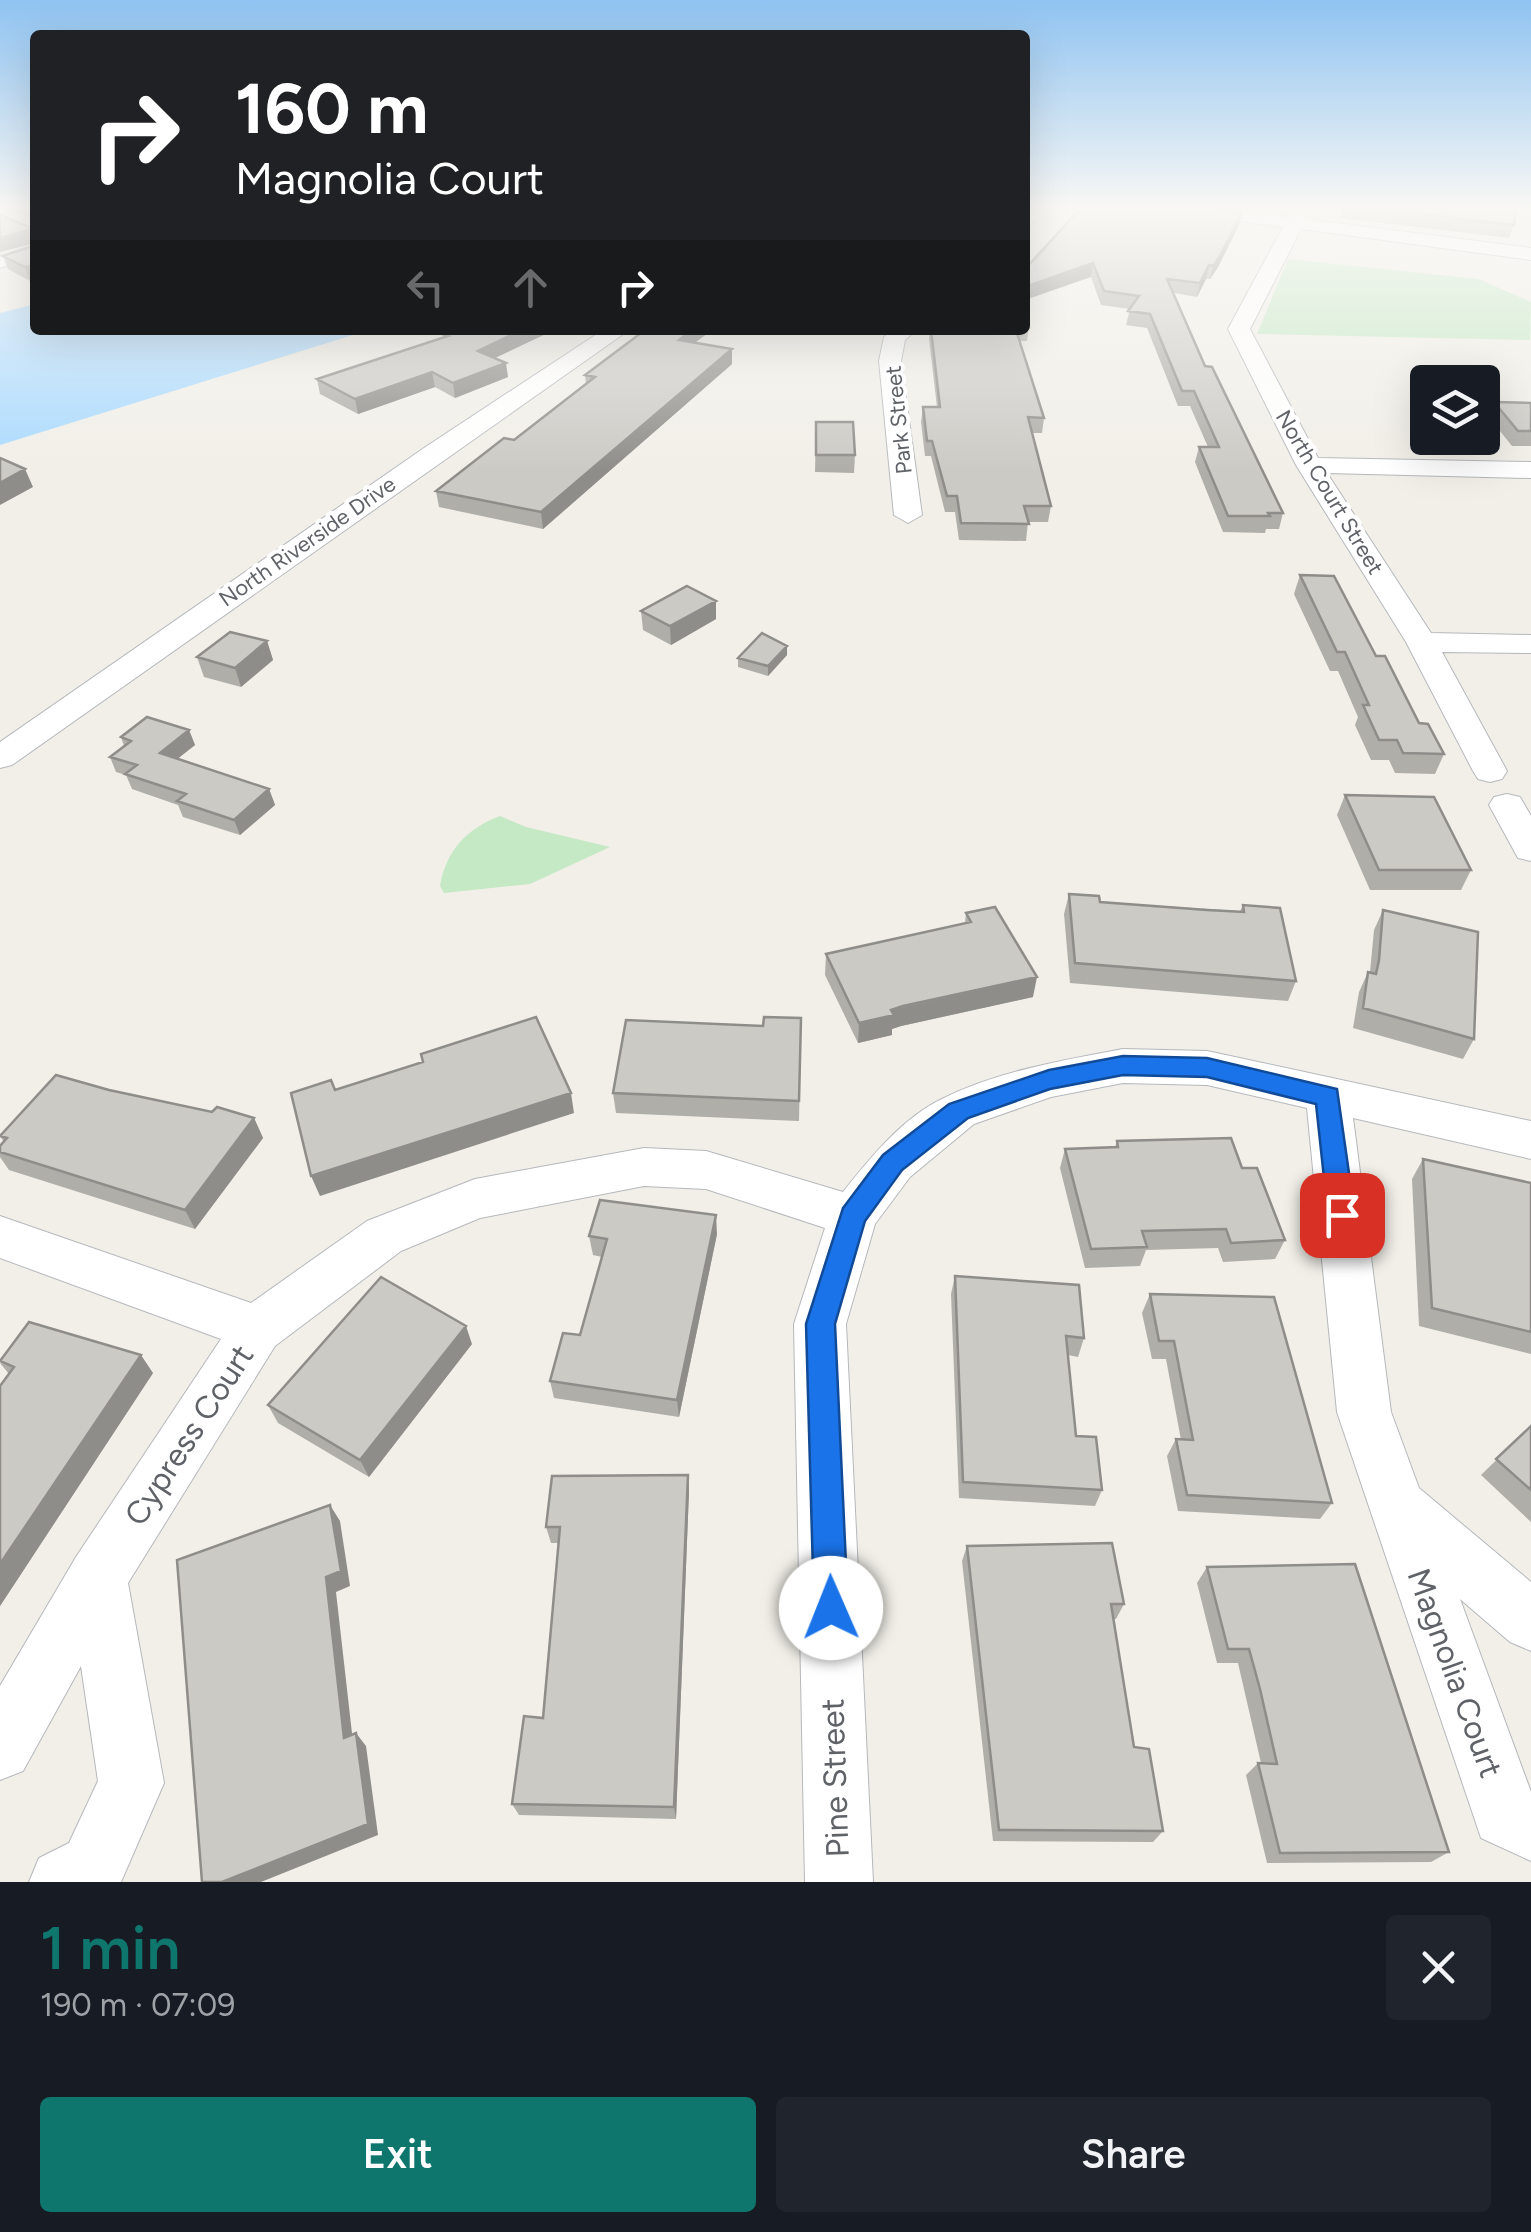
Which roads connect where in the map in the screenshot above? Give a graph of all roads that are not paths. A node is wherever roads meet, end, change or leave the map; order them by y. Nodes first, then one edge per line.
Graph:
1 (1256, 297) edge
2 (610, 335) edge
3 (898, 335) edge
4 (1309, 464) junction
5 (1531, 470) edge
6 (908, 515) dead end
7 (1421, 642) junction
8 (1531, 644) edge
9 (0, 758) edge
10 (1490, 771) dead end
11 (1328, 1096) junction
12 (1531, 1140) edge
13 (853, 1216) junction
14 (6, 1248) edge
15 (257, 1329) junction
16 (1394, 1505) junction
17 (97, 1578) junction
18 (1531, 1622) edge
19 (0, 1748) edge
20 (1531, 1828) edge
21 (62, 1882) edge
22 (839, 1882) edge

1 - 4 street, North Court Street
2 - 9 street, North Riverside Drive
3 - 6 street, Park Street
4 - 5 street
4 - 7 street, North Court Street
7 - 8 street
7 - 10 street, North Court Street
11 - 12 street, Pine Street
11 - 13 street, Pine Street
11 - 16 street, Magnolia Court
13 - 15 street, Cypress Court
13 - 22 street, Pine Street
14 - 15 street
15 - 17 street, Cypress Court
16 - 18 street, Magnolia Court
16 - 20 street, Magnolia Court
17 - 19 street, Cypress Court
17 - 21 street

